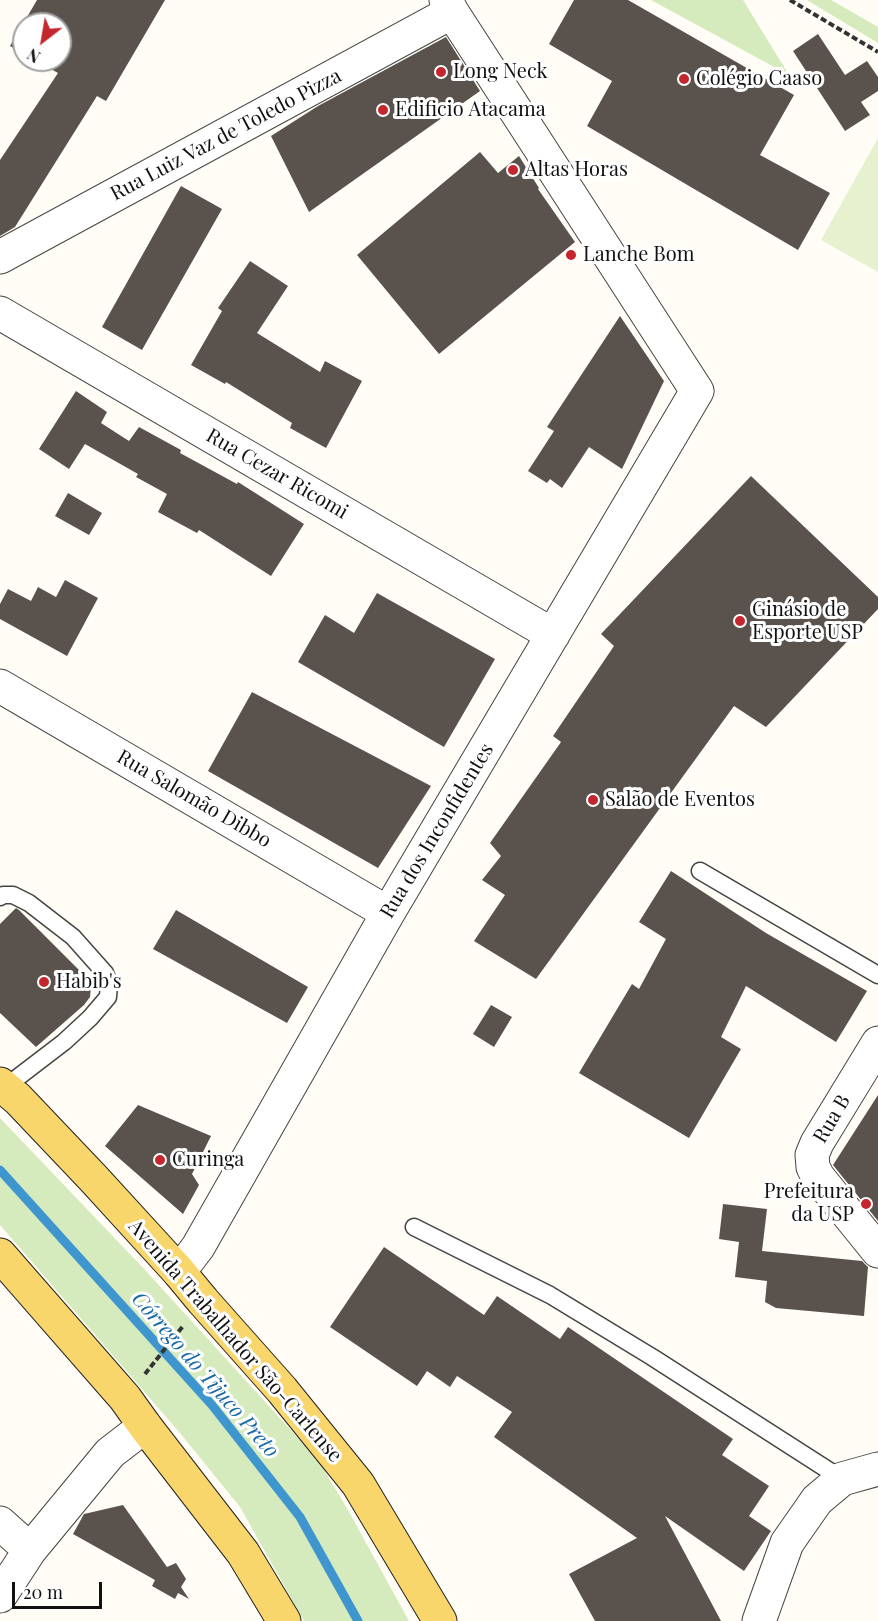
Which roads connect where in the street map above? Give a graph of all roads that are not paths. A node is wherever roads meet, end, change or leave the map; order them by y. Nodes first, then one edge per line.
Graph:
1 (449, 6) edge
2 (0, 257) edge
3 (0, 313) edge
4 (554, 635) junction
5 (0, 686) edge
6 (700, 871) dead end
7 (0, 897) edge
8 (388, 913) junction
9 (878, 975) edge
10 (878, 1043) edge
11 (2, 1086) edge
12 (414, 1227) dead end
13 (878, 1251) edge
14 (0, 1255) edge
15 (179, 1272) junction
16 (145, 1426) junction
17 (878, 1469) edge
18 (842, 1479) junction
19 (0, 1523) edge
20 (30, 1550) junction
21 (0, 1596) edge
22 (284, 1621) edge
23 (440, 1621) edge
24 (759, 1621) edge

1 - 2 street, Rua Luiz Vaz de Toledo Pizza
1 - 4 street, Rua dos Inconfidentes
3 - 4 street, Rua Cezar Ricomi
4 - 8 street, Rua dos Inconfidentes
5 - 8 street, Rua Salomão Dibbo
6 - 9 lane
7 - 11 lane
8 - 15 street, Rua dos Inconfidentes
10 - 13 street, Rua B
11 - 15 main road, Avenida Trabalhador São-Carlense
12 - 18 lane
14 - 16 main road
15 - 23 main road, Avenida Trabalhador São-Carlense
16 - 20 street
16 - 22 main road
17 - 18 street
18 - 24 street
19 - 20 street
20 - 21 street

